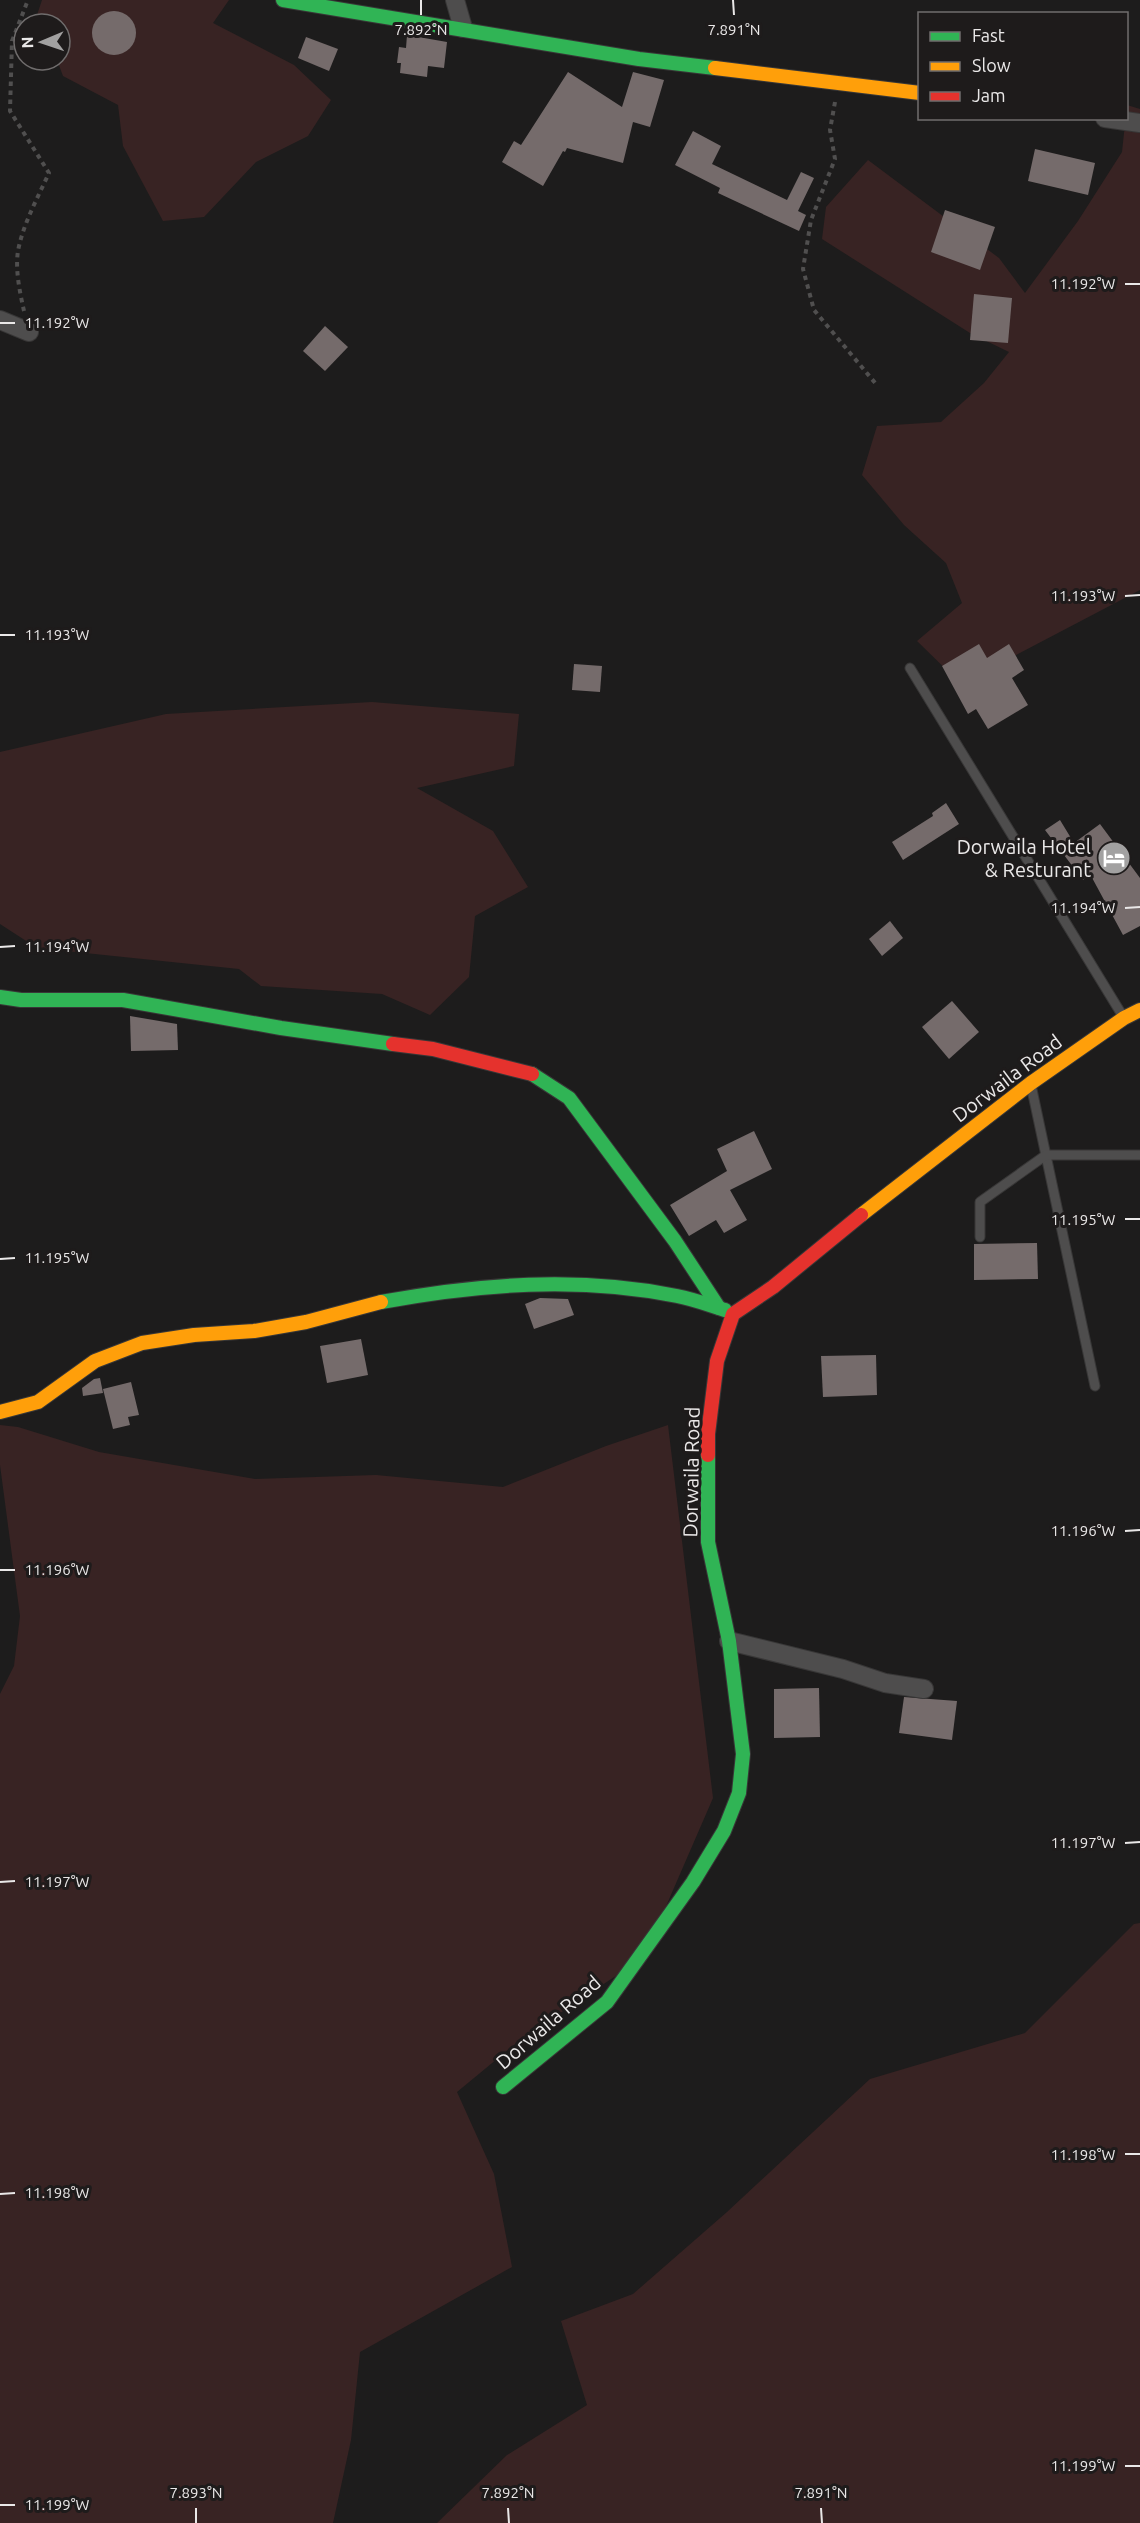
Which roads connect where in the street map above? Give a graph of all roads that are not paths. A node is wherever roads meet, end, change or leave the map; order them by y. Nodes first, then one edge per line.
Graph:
1 (283, 0) edge
2 (455, 0) edge
3 (463, 28) junction
4 (918, 93) edge
5 (1119, 120) edge
6 (1140, 123) edge
7 (0, 320) edge
8 (29, 332) road end
9 (910, 668) dead end
10 (0, 997) edge
11 (1140, 1010) edge
12 (1124, 1018) junction
13 (1031, 1083) junction
14 (1046, 1155) junction
15 (1140, 1155) edge
16 (981, 1237) dead end
17 (719, 1308) junction
18 (733, 1314) junction
19 (1095, 1386) dead end
20 (0, 1412) edge
21 (729, 1641) junction
22 (924, 1689) dead end
23 (503, 2087) dead end

1 - 3 street
2 - 3 street
3 - 4 street
5 - 6 street
7 - 8 street
9 - 12 lane
10 - 17 street
11 - 12 street, Dorwaila Road
12 - 13 street, Dorwaila Road
13 - 14 lane
13 - 18 street, Dorwaila Road
14 - 15 lane
14 - 16 lane
14 - 19 lane
17 - 18 street
17 - 20 street
18 - 21 street, Dorwaila Road
21 - 22 street
21 - 23 street, Dorwaila Road

